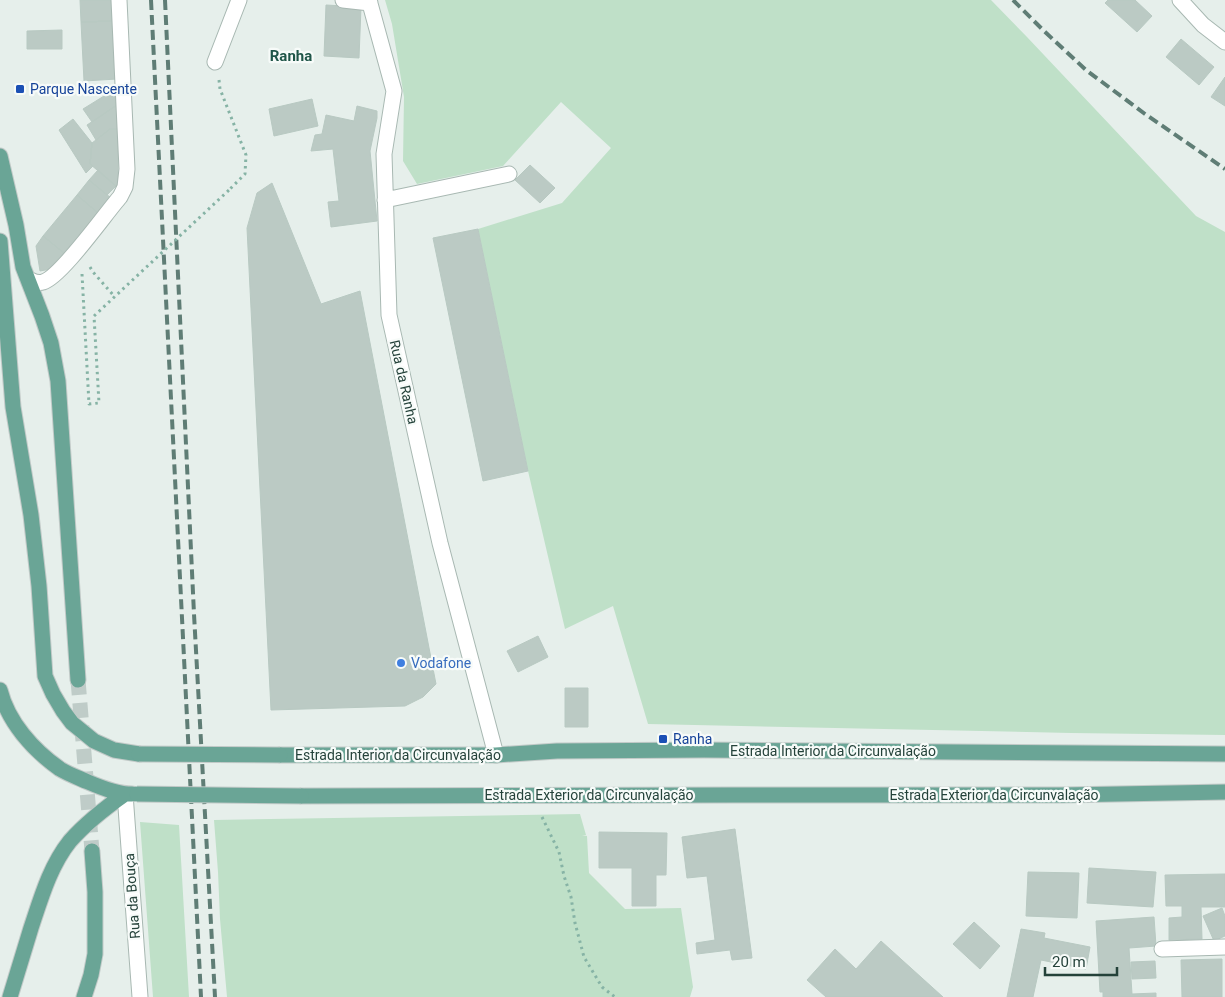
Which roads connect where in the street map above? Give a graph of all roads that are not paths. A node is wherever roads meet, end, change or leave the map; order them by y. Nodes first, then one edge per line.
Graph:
1 (119, 0) edge
2 (239, 0) edge
3 (343, 0) edge
4 (1180, 0) edge
5 (369, 2) edge
6 (1225, 42) edge
7 (215, 62) road end
8 (0, 156) edge
9 (509, 174) dead end
10 (385, 200) junction
11 (0, 241) edge
12 (28, 280) junction
13 (78, 680) tunnel mouth
14 (0, 690) edge
15 (1225, 754) edge
16 (496, 755) junction
17 (1225, 792) edge
18 (131, 794) junction
19 (92, 851) tunnel mouth
20 (1225, 947) edge
21 (1162, 949) dead end
22 (10, 997) edge
23 (84, 997) edge
24 (140, 997) edge

1 - 12 street
2 - 7 street
3 - 5 street, Rua da Ranha
4 - 6 street
5 - 10 street, Rua da Ranha
8 - 12 main road
9 - 10 street
10 - 16 street, Rua da Ranha
11 - 16 main road, Estrada Interior da Circunvalação, bridge
12 - 13 main road
14 - 18 main road, Estrada Exterior da Circunvalação
15 - 16 main road, Estrada Interior da Circunvalação
17 - 18 main road, Estrada Exterior da Circunvalação, bridge
18 - 22 main road
18 - 24 street, Rua da Bouça
19 - 23 main road
20 - 21 street

